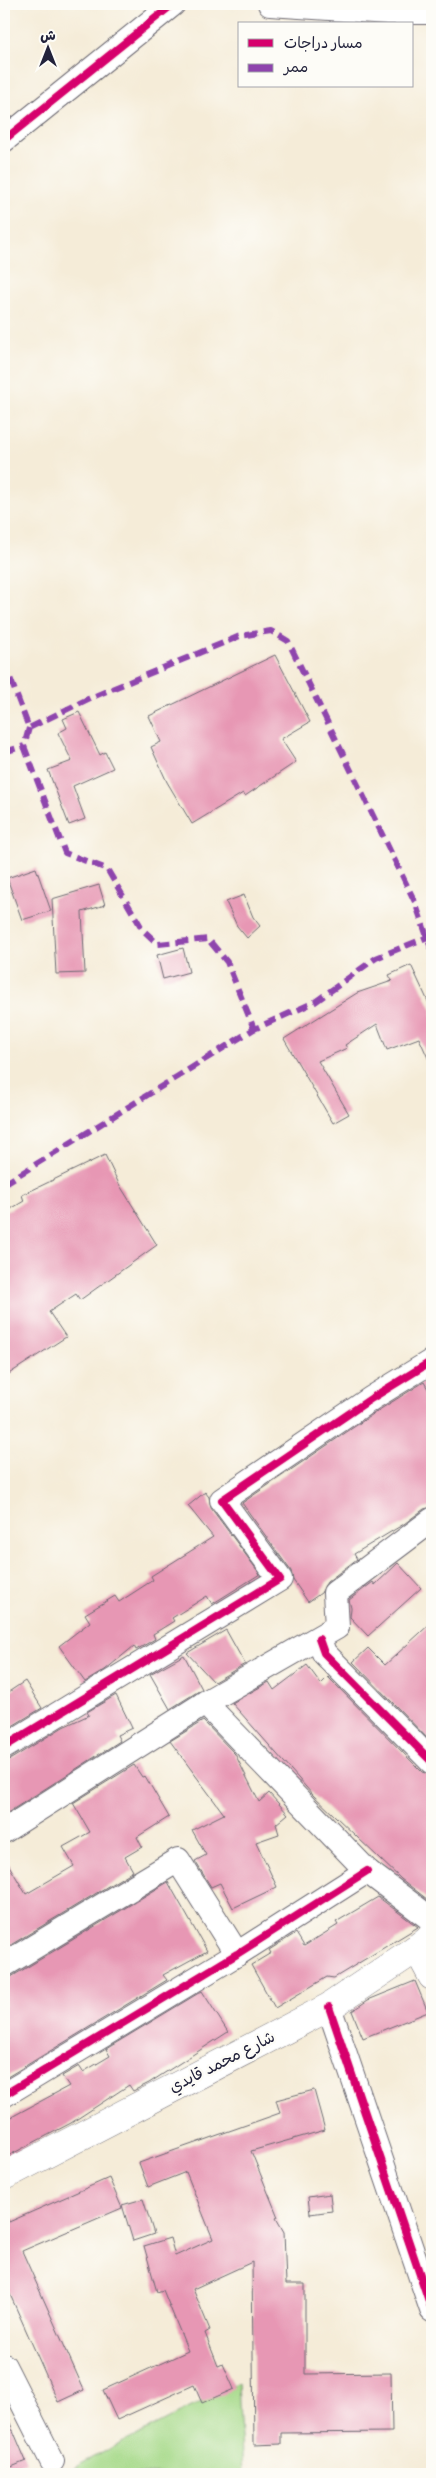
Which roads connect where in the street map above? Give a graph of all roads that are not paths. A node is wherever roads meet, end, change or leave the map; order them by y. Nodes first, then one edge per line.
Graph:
1 (172, 4) edge
2 (270, 4) edge
3 (432, 12) edge
4 (4, 140) edge
5 (432, 1361) edge
6 (432, 1520) edge
7 (319, 1638) junction
8 (206, 1703) junction
9 (4, 1747) edge
10 (432, 1762) edge
11 (4, 1831) edge
12 (368, 1871) junction
13 (432, 1920) edge
14 (425, 1942) edge
15 (237, 1954) junction
16 (4, 1965) edge
17 (432, 1976) edge
18 (329, 2007) junction
19 (4, 2095) edge
20 (4, 2176) edge
21 (432, 2310) edge
22 (4, 2366) edge
23 (52, 2461) dead end

1 - 4 street
2 - 3 street
5 - 9 street
6 - 7 street
7 - 8 street
7 - 10 street
8 - 11 street
8 - 12 street
12 - 13 street
12 - 15 street
14 - 17 main road
14 - 18 main road, شارع محمد قايدي
15 - 16 street
15 - 19 street
18 - 20 main road, شارع محمد قايدي
18 - 21 street
22 - 23 street

